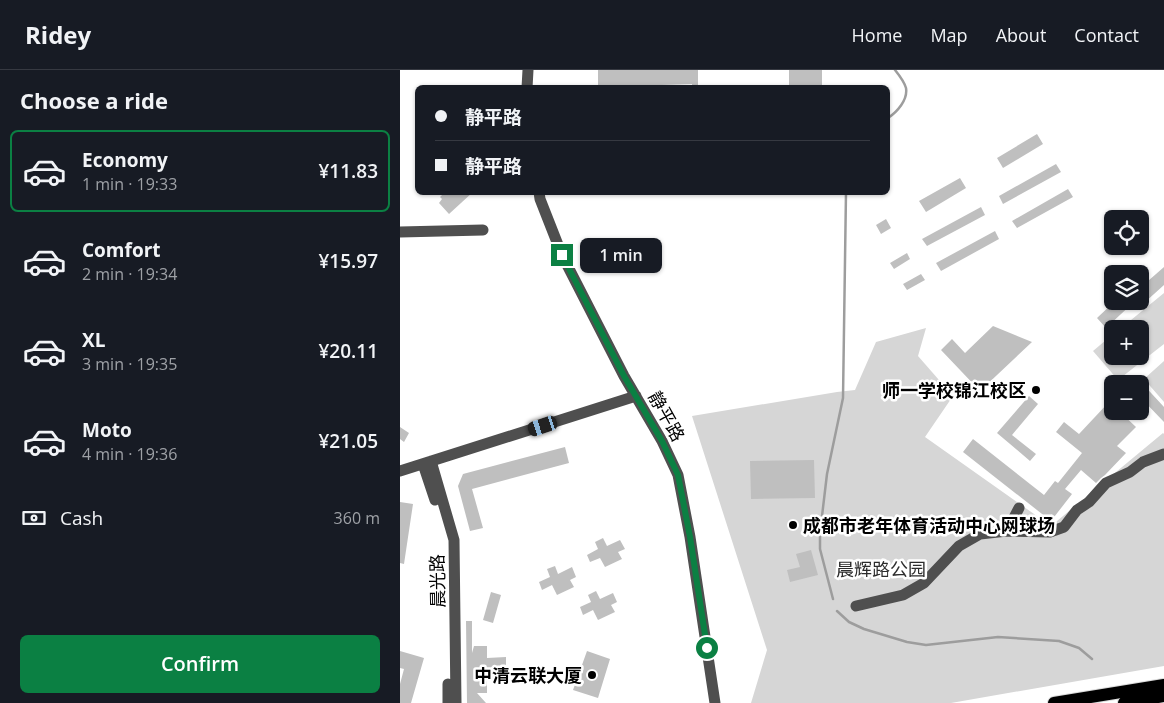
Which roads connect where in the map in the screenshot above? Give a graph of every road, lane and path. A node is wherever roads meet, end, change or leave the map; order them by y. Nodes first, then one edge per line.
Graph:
1 (528, 70) edge
2 (527, 85) edge
3 (540, 195) edge
4 (483, 230) dead end
5 (400, 232) edge
6 (636, 396) junction
7 (1164, 454) edge
8 (427, 463) junction
9 (400, 471) edge
10 (1019, 508) dead end
11 (1007, 531) junction
12 (856, 606) dead end
13 (1164, 685) edge
14 (1164, 696) edge
15 (448, 703) edge
16 (456, 703) edge
17 (715, 703) edge
18 (1054, 703) edge
19 (1124, 703) edge

1 - 2 street
3 - 6 street, 静平路
4 - 5 street
6 - 8 street
6 - 17 street, 静平路
7 - 11 street
8 - 9 street
8 - 15 street, 晨光路
8 - 16 street, 晨光路
10 - 11 street
11 - 12 street
13 - 18 main road
14 - 19 main road

